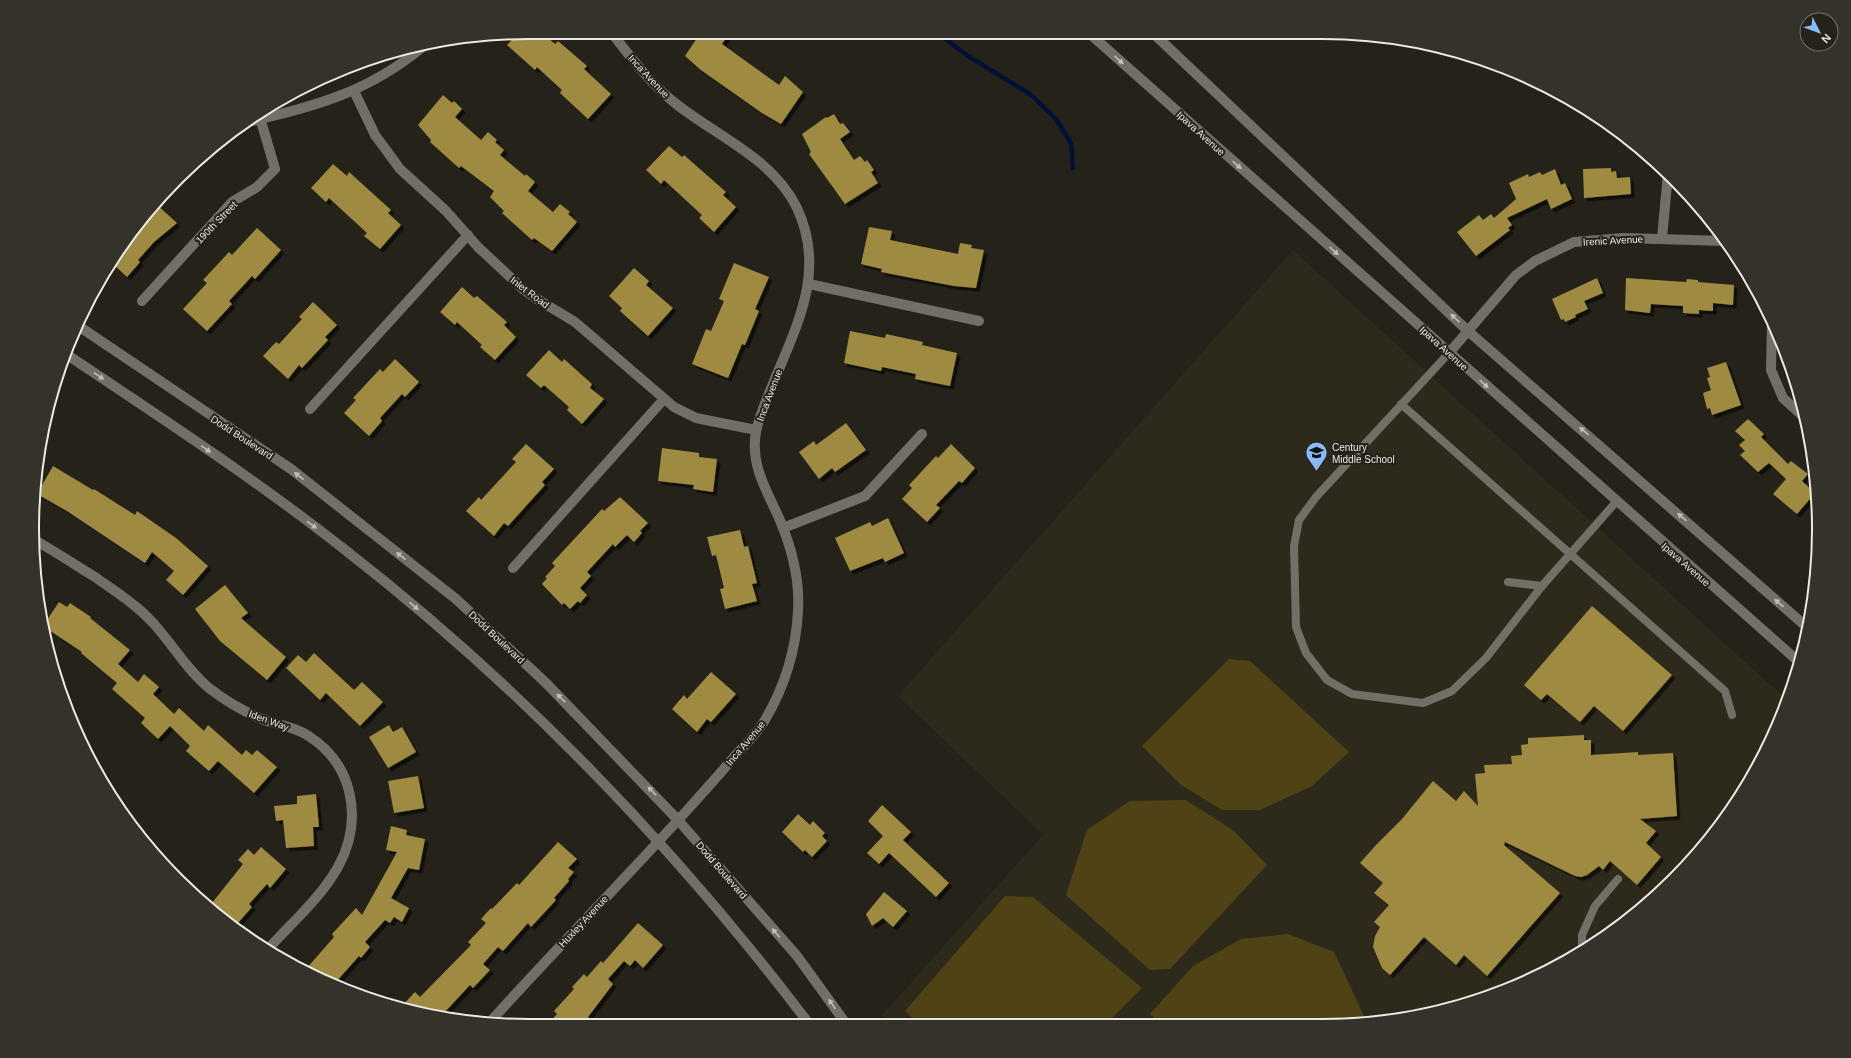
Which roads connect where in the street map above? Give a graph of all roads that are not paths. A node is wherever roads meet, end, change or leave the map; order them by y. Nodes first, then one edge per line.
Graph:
1 (616, 39) edge
2 (1096, 39) edge
3 (1159, 39) edge
4 (416, 52) edge
5 (354, 91) junction
6 (268, 115) edge
7 (260, 120) edge
8 (1667, 182) edge
9 (468, 235) junction
10 (1662, 238) junction
11 (1718, 241) edge
12 (808, 284) junction
13 (142, 300) dead end
14 (978, 321) dead end
15 (82, 328) edge
16 (1468, 331) junction
17 (1772, 334) edge
18 (1449, 353) junction
19 (70, 357) edge
20 (664, 399) junction
21 (1401, 404) junction
22 (310, 408) dead end
23 (1797, 411) edge
24 (756, 430) junction
25 (922, 434) dead end
26 (1616, 502) junction
27 (783, 528) junction
28 (39, 543) edge
29 (1570, 553) junction
30 (513, 568) dead end
31 (1508, 582) dead end
32 (1542, 586) junction
33 (1803, 625) edge
34 (1794, 659) edge
35 (1732, 715) dead end
36 (678, 820) junction
37 (658, 842) junction
38 (1618, 879) dead end
39 (1582, 944) edge
40 (272, 945) edge
41 (493, 1018) edge
42 (805, 1019) edge
43 (843, 1019) edge

1 - 12 street, Inca Avenue
2 -> 18 street, Ipava Avenue
16 -> 3 street
4 - 5 street
5 - 6 street
5 - 9 street, Inlet Road
7 - 13 street, 190th Street
8 - 10 street
9 - 20 street, Inlet Road
9 - 22 street
10 - 11 street, Irenic Avenue
10 - 16 street, Irenic Avenue
12 - 14 street
12 - 24 street, Inca Avenue
36 -> 15 street, Dodd Boulevard
16 - 18 street, Irenic Avenue
33 -> 16 street
17 - 23 street
18 - 21 lane
18 -> 26 street, Ipava Avenue
19 -> 37 street
20 - 24 street, Inlet Road
20 - 30 street
21 - 29 lane
21 - 32 lane
24 - 27 street, Inca Avenue
25 - 27 street
26 - 29 lane
26 - 34 street, Ipava Avenue
27 - 36 street, Inca Avenue
28 - 40 street, Iden Way
29 - 32 lane
29 - 35 lane
31 - 32 lane
36 - 37 street, Huxley Avenue
43 -> 36 street, Dodd Boulevard
37 - 41 street, Huxley Avenue
37 - 42 street
38 - 39 lane

